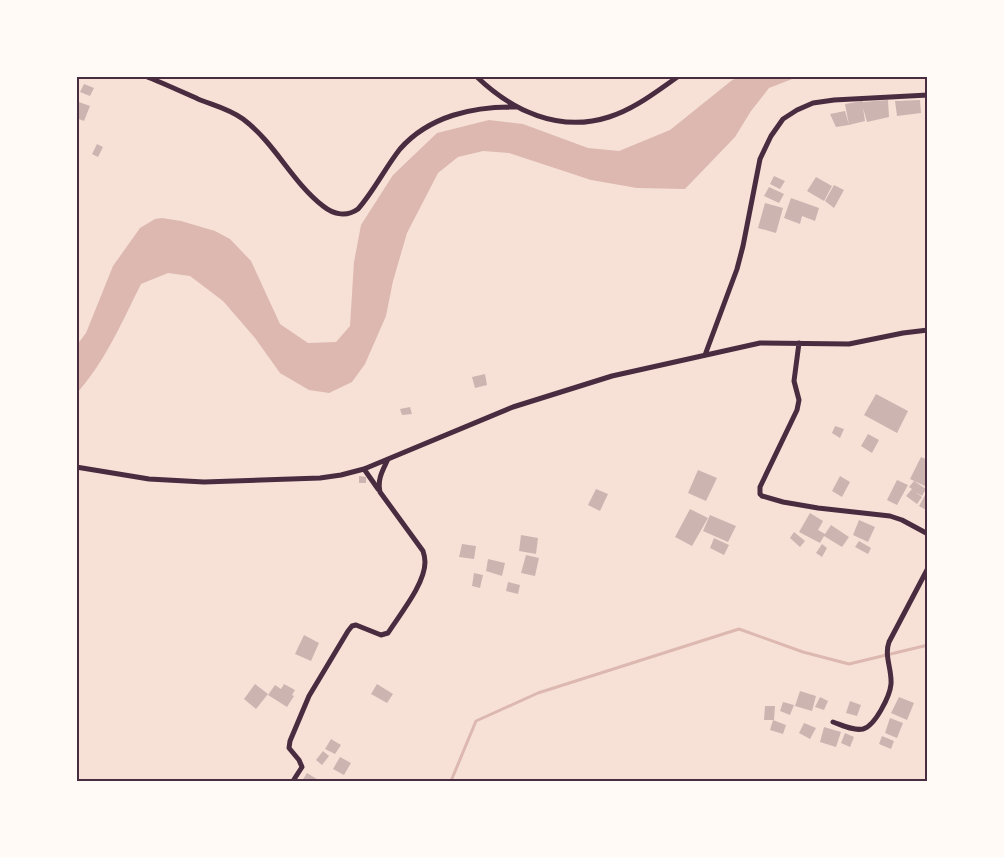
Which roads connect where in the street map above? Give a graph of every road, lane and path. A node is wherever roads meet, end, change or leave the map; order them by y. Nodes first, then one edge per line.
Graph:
1 (145, 76) edge
2 (476, 76) edge
3 (679, 76) edge
4 (928, 95) edge
5 (516, 107) junction
6 (928, 330) edge
7 (798, 343) junction
8 (705, 354) junction
9 (388, 458) junction
10 (76, 467) edge
11 (364, 469) junction
12 (380, 492) junction
13 (928, 534) edge
14 (928, 568) edge
15 (833, 722) dead end
16 (293, 781) edge

1 - 5 street
2 - 5 street
3 - 5 street
4 - 8 street
6 - 7 street
7 - 8 street
7 - 13 street
8 - 9 street
9 - 11 street
9 - 12 street
10 - 11 street
11 - 12 street
12 - 16 street
14 - 15 street

